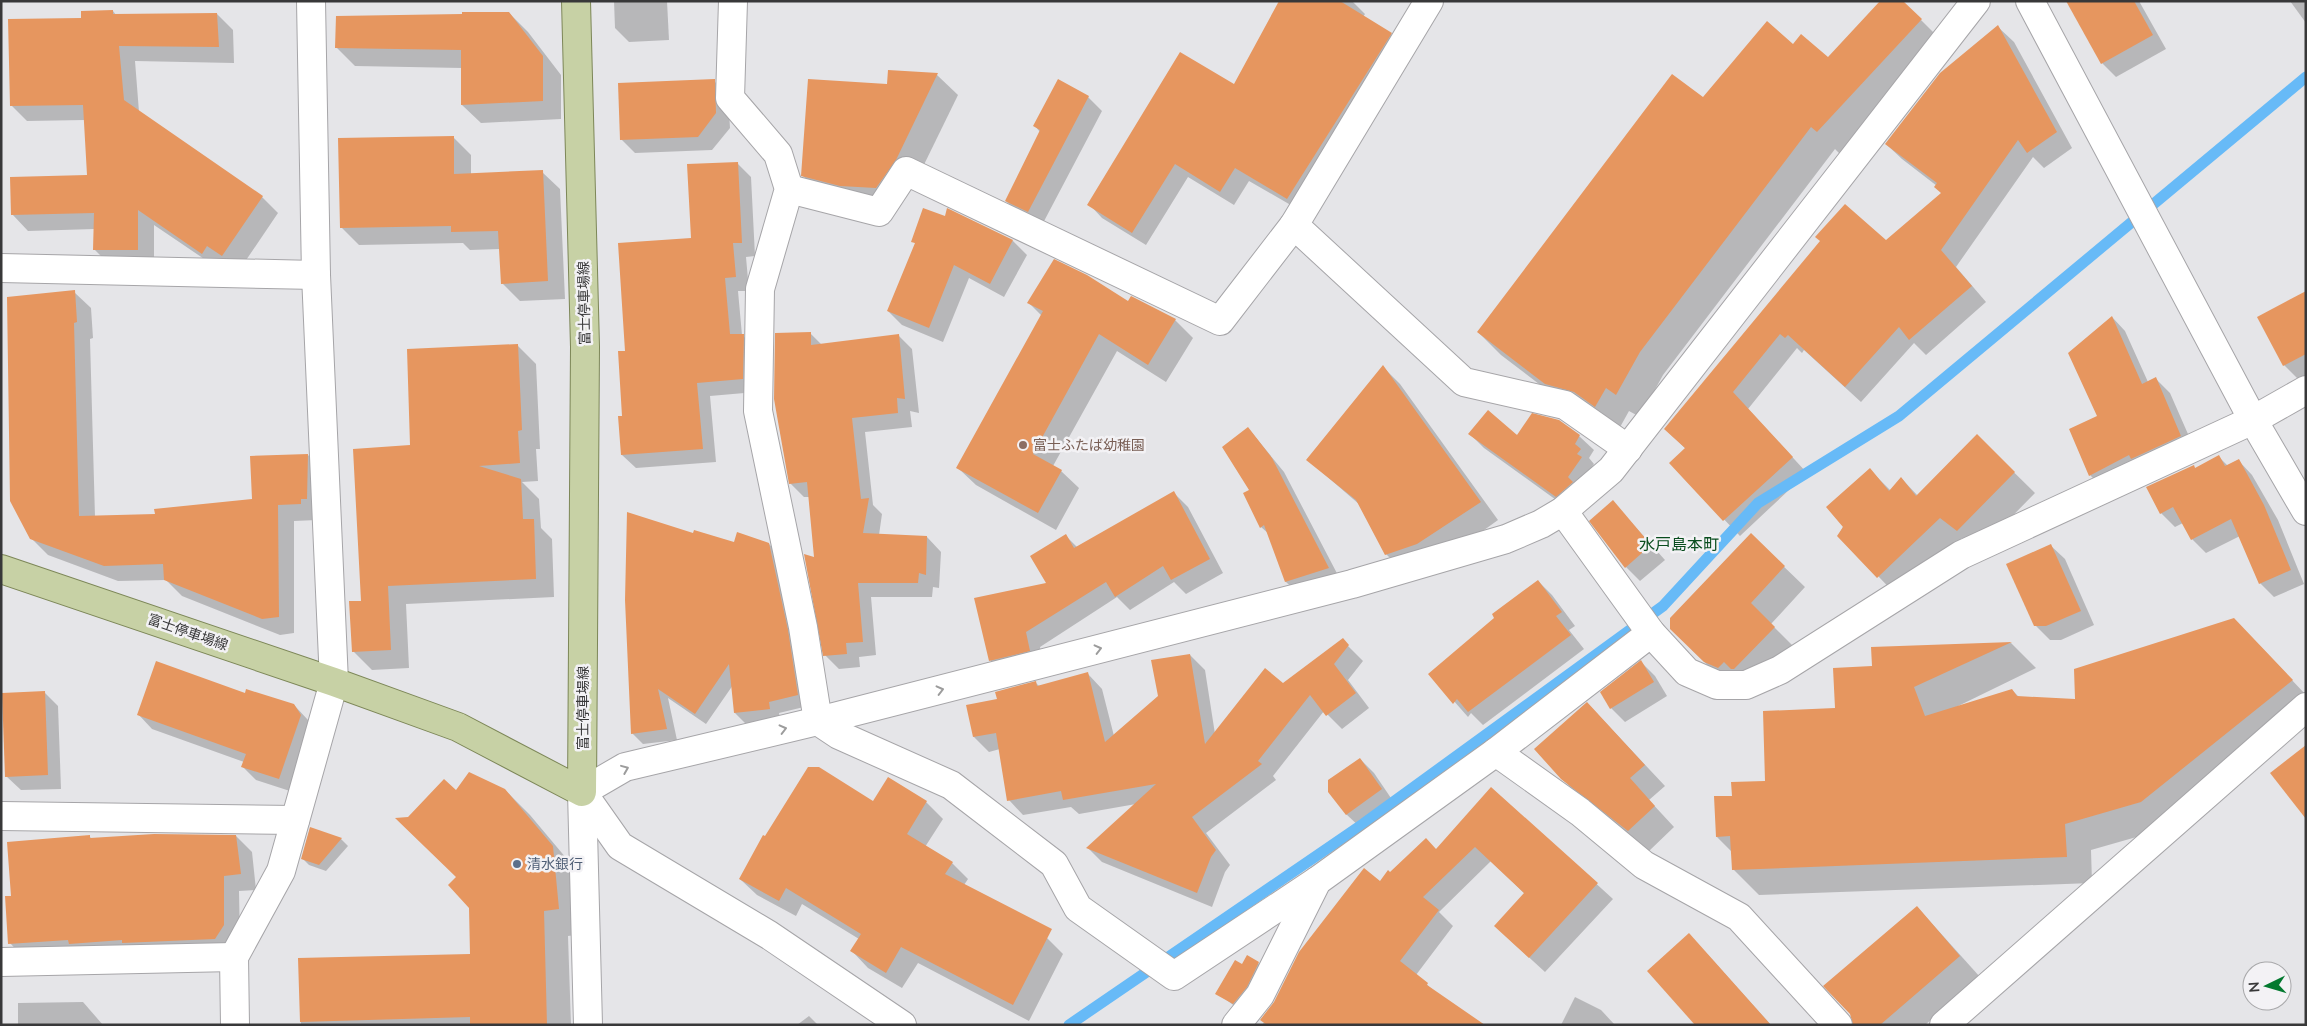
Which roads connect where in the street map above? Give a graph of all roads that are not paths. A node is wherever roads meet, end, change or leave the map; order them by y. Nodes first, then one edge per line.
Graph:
1 (311, 1) edge
2 (576, 1) edge
3 (733, 1) edge
4 (1429, 1) edge
5 (1976, 1) edge
6 (2030, 1) edge
7 (789, 189) junction
8 (1294, 225) junction
9 (1, 268) edge
10 (316, 275) junction
11 (2306, 390) edge
12 (2253, 420) junction
13 (1628, 450) junction
14 (1563, 511) junction
15 (2306, 511) edge
16 (1, 569) edge
17 (1651, 633) junction
18 (334, 682) junction
19 (2306, 707) edge
20 (818, 721) junction
21 (1496, 752) junction
22 (582, 792) junction
23 (1, 816) edge
24 (295, 820) junction
25 (1317, 881) junction
26 (234, 957) junction
27 (1, 962) edge
28 (235, 1025) edge
29 (588, 1025) edge
30 (902, 1025) edge
31 (1236, 1025) edge
32 (1838, 1025) edge
33 (1944, 1025) edge

1 - 10 street
2 - 22 main road, 富士停車場線
3 - 7 street
4 - 8 street
5 - 13 street
6 - 12 street
7 - 8 street
7 - 20 street
8 - 13 street
9 - 10 street
10 - 18 street
11 - 12 street
12 - 15 street
12 - 17 street
13 - 14 street
14 - 17 street
20 -> 14 street
16 - 18 main road, 富士停車場線
17 - 21 street
18 - 22 main road, 富士停車場線
18 - 24 street
19 - 33 street
22 -> 20 street
20 - 25 street
21 - 25 street
21 - 32 street
22 - 29 street
22 - 30 street
23 - 24 street
24 - 26 street
25 - 31 street
26 - 27 street
26 - 28 street

